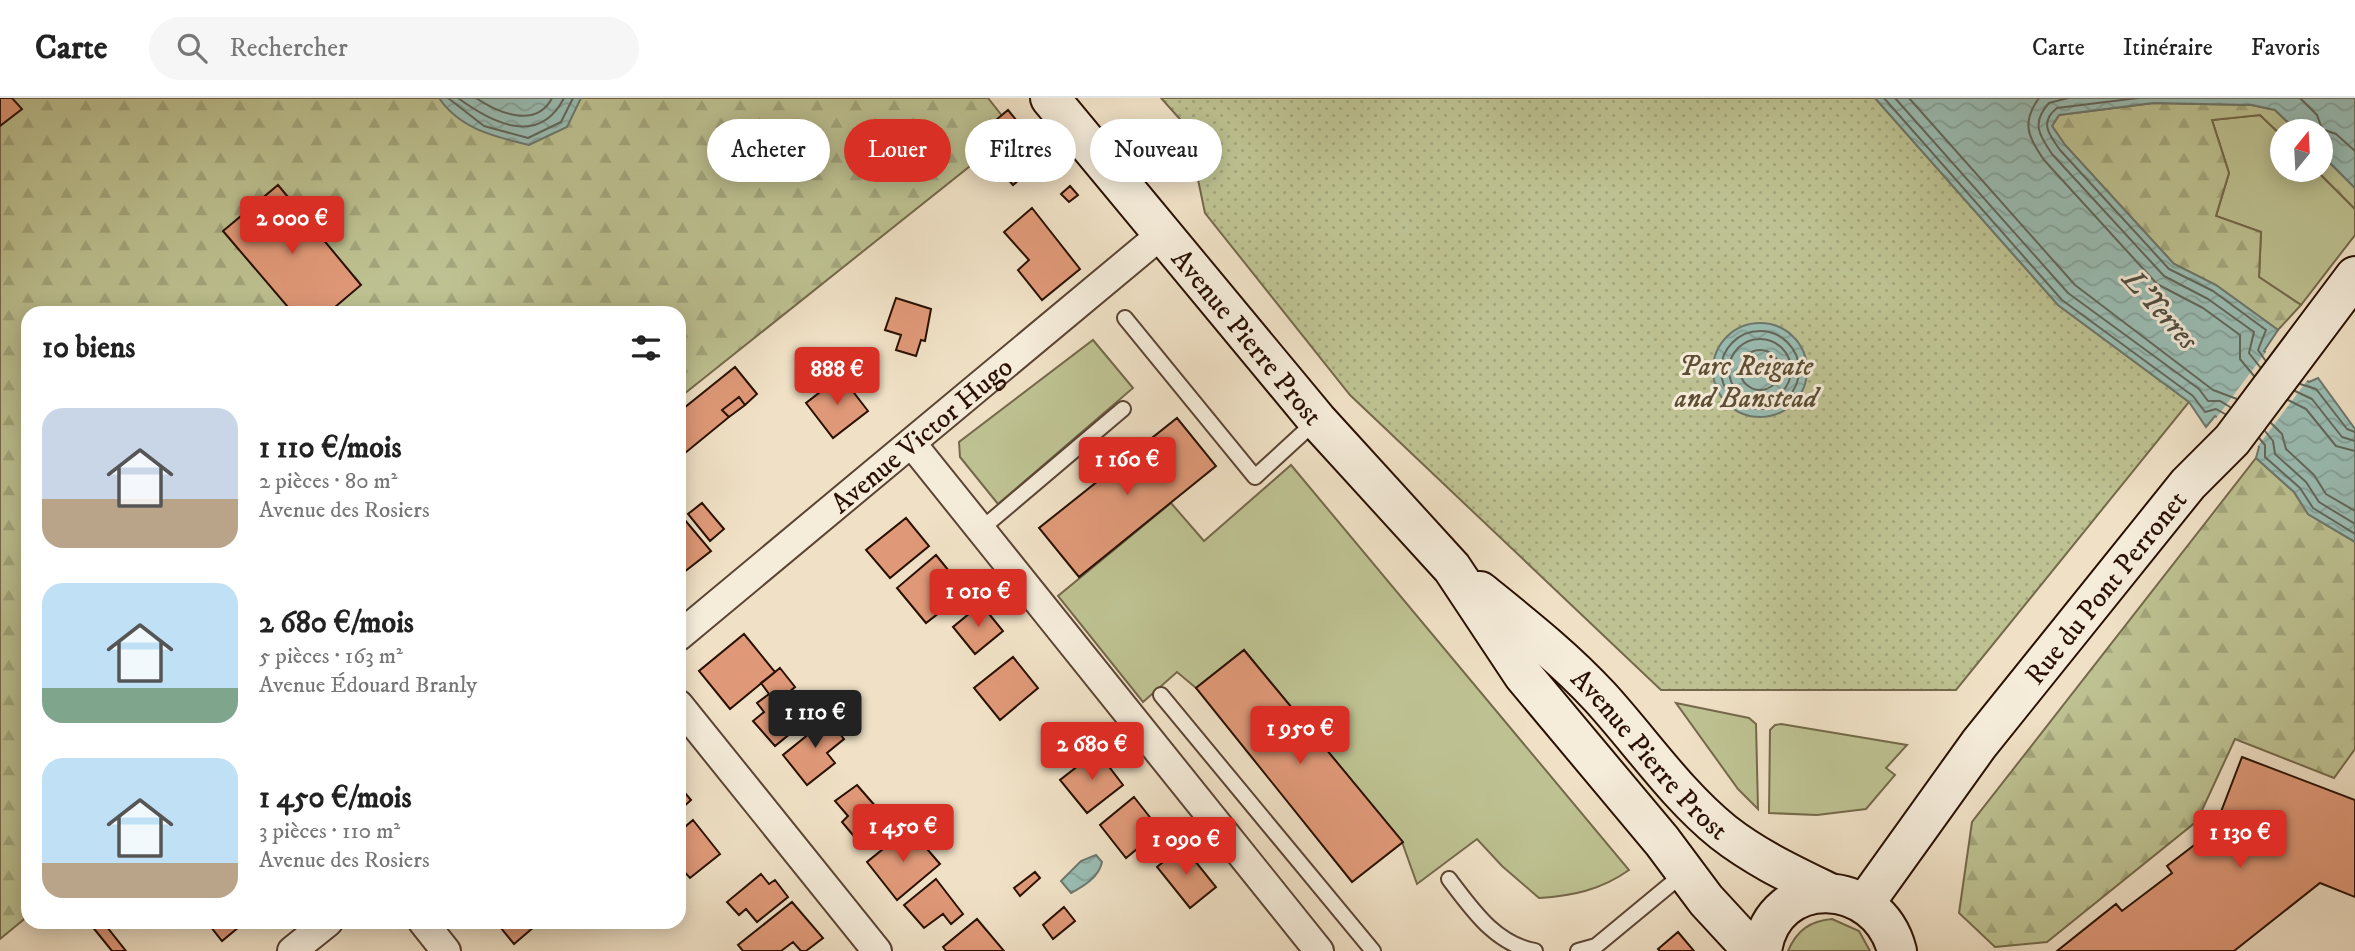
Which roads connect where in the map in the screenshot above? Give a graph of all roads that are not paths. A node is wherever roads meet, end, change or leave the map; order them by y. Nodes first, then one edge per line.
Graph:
1 (1050, 98) edge
2 (1163, 233) junction
3 (2355, 276) edge
4 (1125, 318) dead end
5 (1123, 410) dead end
6 (1317, 420) junction
7 (912, 444) junction
8 (979, 531) junction
9 (1452, 568) junction
10 (686, 630) edge
11 (1161, 695) dead end
12 (686, 714) edge
13 (1686, 871) junction
14 (1449, 879) dead end
15 (1848, 898) junction
16 (319, 929) edge
17 (429, 929) edge
18 (292, 951) edge
19 (446, 951) edge
20 (877, 951) edge
21 (1319, 951) edge
22 (1373, 951) edge
23 (1535, 951) edge
24 (1578, 951) edge
25 (1753, 951) edge
26 (1762, 951) edge
27 (1897, 951) edge

1 - 2 main road, Avenue Pierre Prost
2 - 6 main road, Avenue Pierre Prost
2 - 7 street, Avenue Victor Hugo
3 - 15 main road, Rue du Pont Perronet
4 - 6 lane
5 - 8 lane
6 - 9 main road, Avenue Pierre Prost
7 - 8 street
7 - 10 street, Avenue Victor Hugo
8 - 21 street
9 - 13 main road, Avenue Pierre Prost
9 - 15 main road, Avenue Pierre Prost
11 - 22 lane
12 - 20 street
13 - 24 lane
13 - 25 main road, Avenue Pierre Prost
14 - 23 lane
15 - 26 main road
15 - 27 main road, Avenue Pierre Prost
16 - 18 street
17 - 19 street

